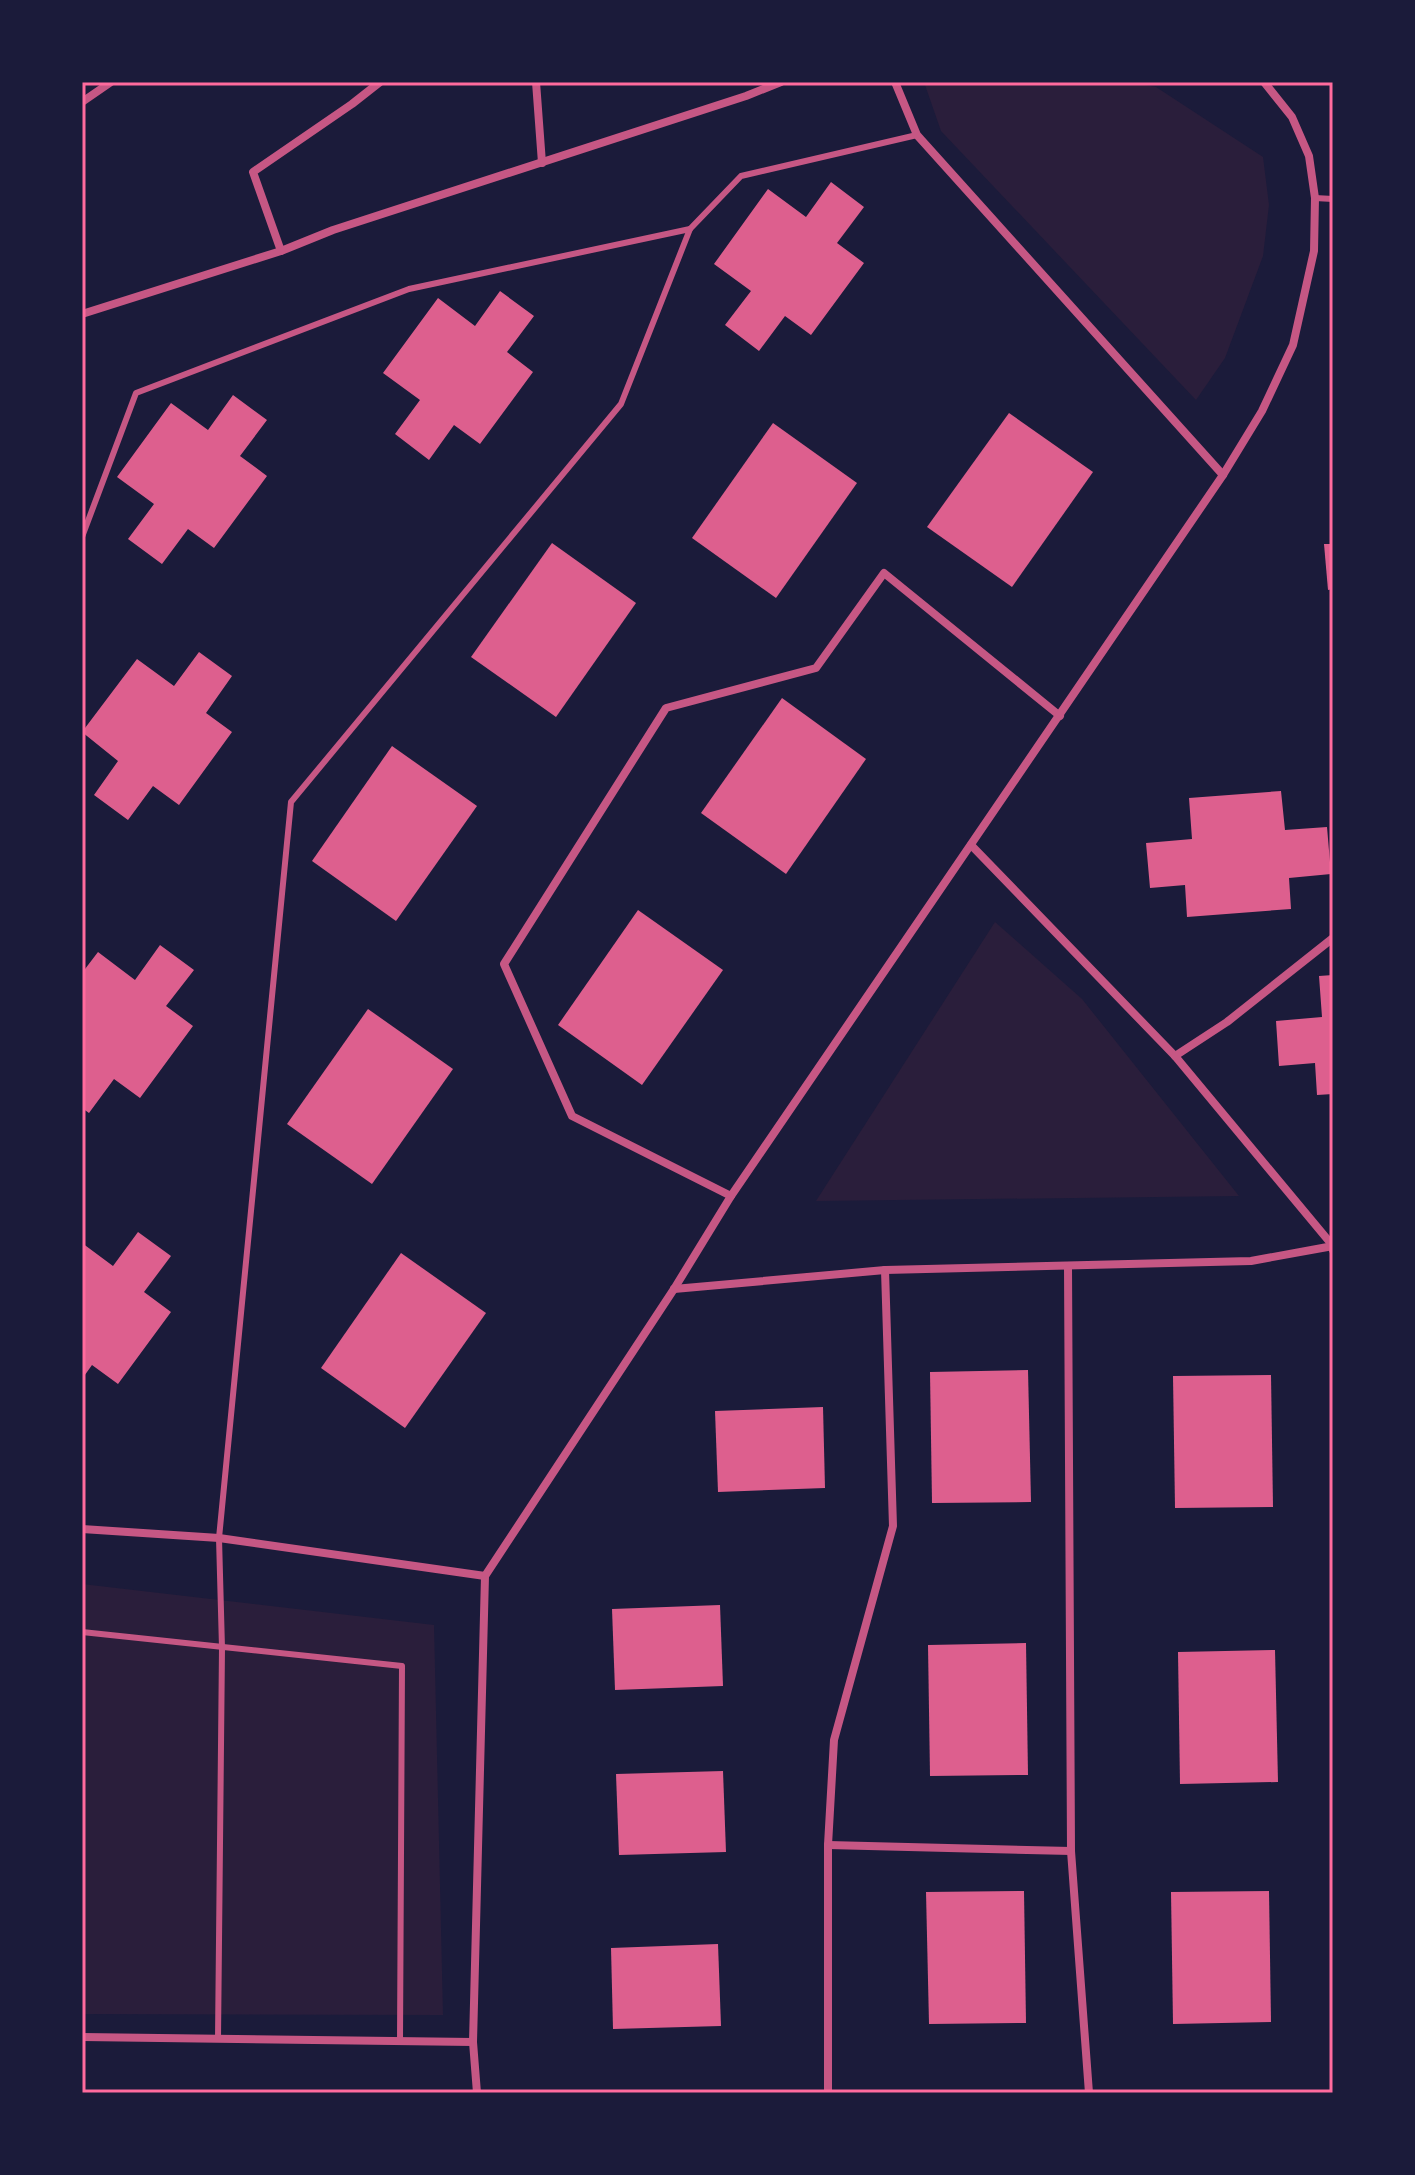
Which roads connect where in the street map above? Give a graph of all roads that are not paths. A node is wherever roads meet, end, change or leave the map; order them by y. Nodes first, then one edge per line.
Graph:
1 (111, 82) edge
2 (380, 82) edge
3 (536, 82) edge
4 (781, 82) edge
5 (895, 82) edge
6 (1264, 82) edge
7 (82, 102) edge
8 (917, 135) junction
9 (542, 163) junction
10 (1315, 198) junction
11 (1333, 199) edge
12 (690, 229) junction
13 (281, 251) junction
14 (82, 314) edge
15 (1223, 475) junction
16 (82, 537) edge
17 (1060, 716) junction
18 (971, 845) junction
19 (1333, 938) edge
20 (1175, 1056) junction
21 (731, 1196) junction
22 (1333, 1248) edge
23 (1068, 1266) junction
24 (885, 1270) junction
25 (674, 1289) junction
26 (82, 1529) edge
27 (219, 1538) junction
28 (485, 1576) junction
29 (82, 1632) edge
30 (222, 1648) junction
31 (828, 1845) junction
32 (1071, 1851) junction
33 (82, 2037) edge
34 (218, 2039) junction
35 (400, 2041) junction
36 (473, 2042) junction
37 (477, 2093) edge
38 (828, 2093) edge
39 (1089, 2093) edge

1 - 7 street
2 - 13 street
3 - 9 street
4 - 9 street
5 - 8 street
6 - 10 street
8 - 12 lane
8 - 15 street
9 - 13 street
10 - 11 lane
10 - 15 street
12 - 16 lane
12 - 27 lane
13 - 14 street
15 - 17 street
17 - 18 street
17 - 21 street
18 - 20 street
18 - 21 street
19 - 20 street
20 - 22 street
21 - 25 street
22 - 23 street
23 - 24 street
23 - 32 street
24 - 25 street
24 - 31 street
25 - 28 street
26 - 27 street
27 - 28 street
27 - 30 lane
28 - 36 street
29 - 30 lane
30 - 34 lane
30 - 35 lane
31 - 32 street
31 - 38 street
32 - 39 street
33 - 34 street
34 - 35 street
35 - 36 street
36 - 37 street

